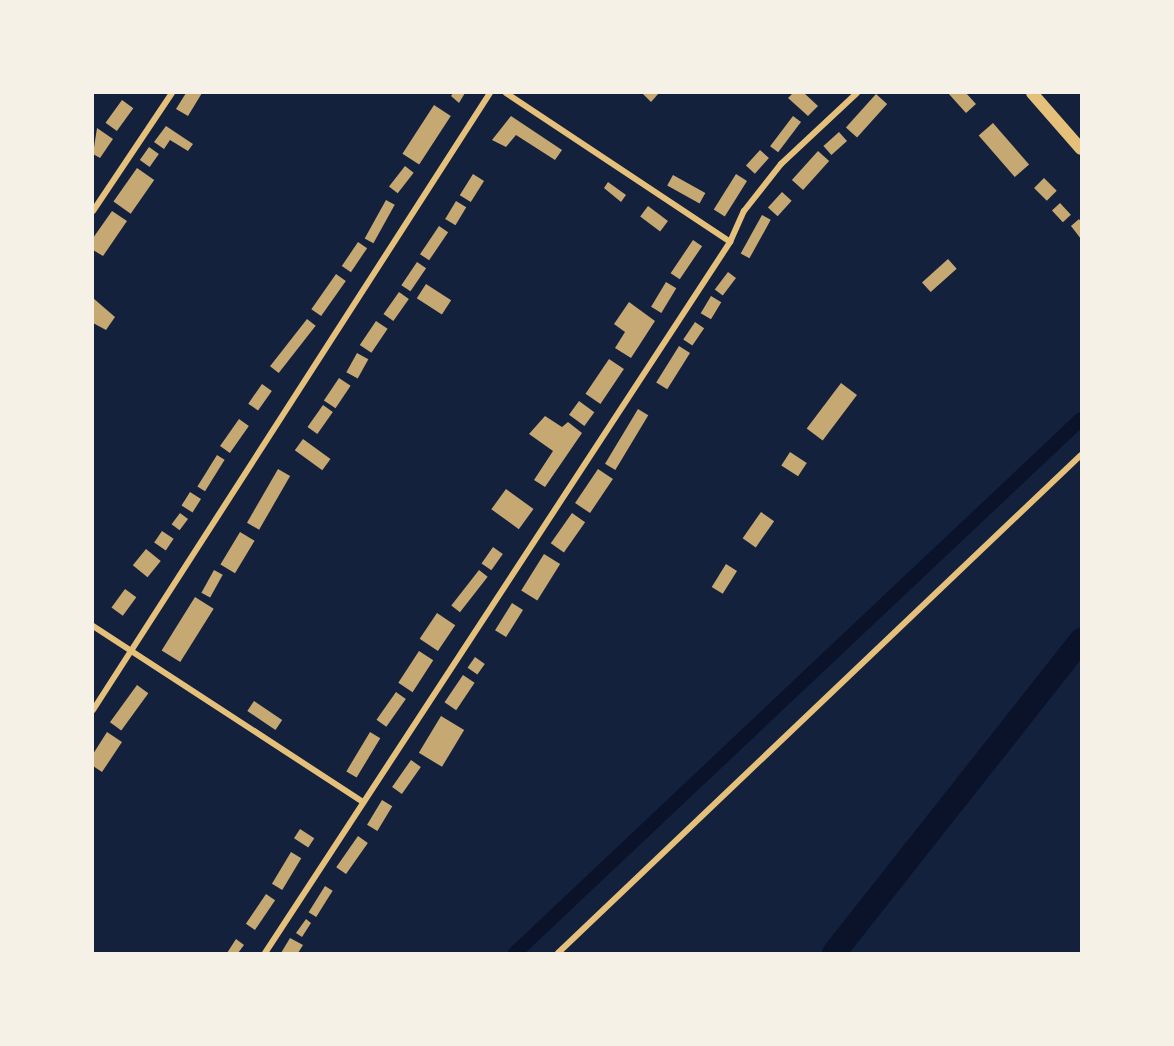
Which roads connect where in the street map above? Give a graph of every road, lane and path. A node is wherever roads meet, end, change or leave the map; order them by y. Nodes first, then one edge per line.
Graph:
1 (172, 93) edge
2 (490, 93) edge
3 (506, 93) edge
4 (857, 93) edge
5 (1032, 93) edge
6 (1081, 149) edge
7 (93, 211) edge
8 (730, 242) junction
9 (1081, 455) edge
10 (93, 626) edge
11 (130, 651) junction
12 (93, 710) edge
13 (361, 801) junction
14 (265, 953) edge
15 (558, 953) edge

1 - 7 street
2 - 11 street
3 - 8 street
4 - 8 street
5 - 6 main road
8 - 13 street
9 - 15 street
10 - 11 street
11 - 12 street
11 - 13 street
13 - 14 street

